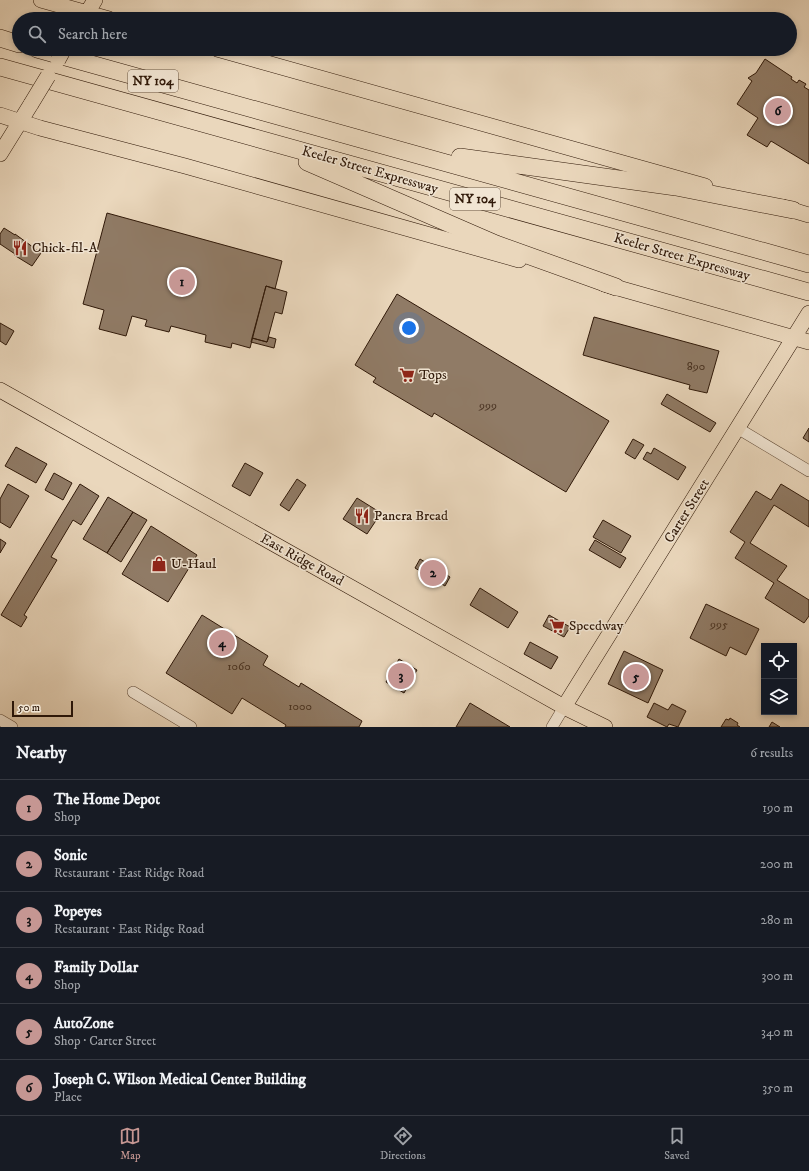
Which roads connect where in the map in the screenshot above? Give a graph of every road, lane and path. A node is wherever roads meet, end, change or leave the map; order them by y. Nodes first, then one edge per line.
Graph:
1 (41, 0) edge
2 (88, 11) edge
3 (0, 38) edge
4 (12, 42) edge
5 (60, 56) edge
6 (62, 56) edge
7 (242, 56) edge
8 (0, 67) edge
9 (165, 113) junction
10 (268, 114) junction
11 (0, 115) edge
12 (20, 122) junction
13 (0, 154) edge
14 (801, 212) edge
15 (805, 263) edge
16 (616, 287) junction
17 (809, 292) edge
18 (809, 313) edge
19 (794, 338) junction
20 (809, 342) edge
21 (0, 390) edge
22 (739, 429) junction
23 (809, 471) edge
24 (133, 692) dead end
25 (564, 707) junction
26 (0, 720) edge
27 (12, 727) edge
28 (191, 727) edge
29 (552, 727) edge
30 (605, 727) edge

1 - 2 main road
3 - 4 highway
5 - 12 main road, bridge
6 - 10 highway, Keeler Street Expressway / NY 104
7 - 14 main road
8 - 9 highway, Keeler Street Expressway / NY 104
9 - 16 highway
9 - 17 highway, Keeler Street Expressway / NY 104
10 - 14 highway
10 - 15 highway, Keeler Street Expressway / NY 104
11 - 12 main road
12 - 13 main road
12 - 16 main road
16 - 19 main road
18 - 19 main road, Carter Street
19 - 20 main road
19 - 22 main road, Carter Street
21 - 25 main road, East Ridge Road
22 - 23 street
22 - 25 main road, Carter Street
24 - 28 street
25 - 29 street
25 - 30 main road, East Ridge Road
26 - 27 street

